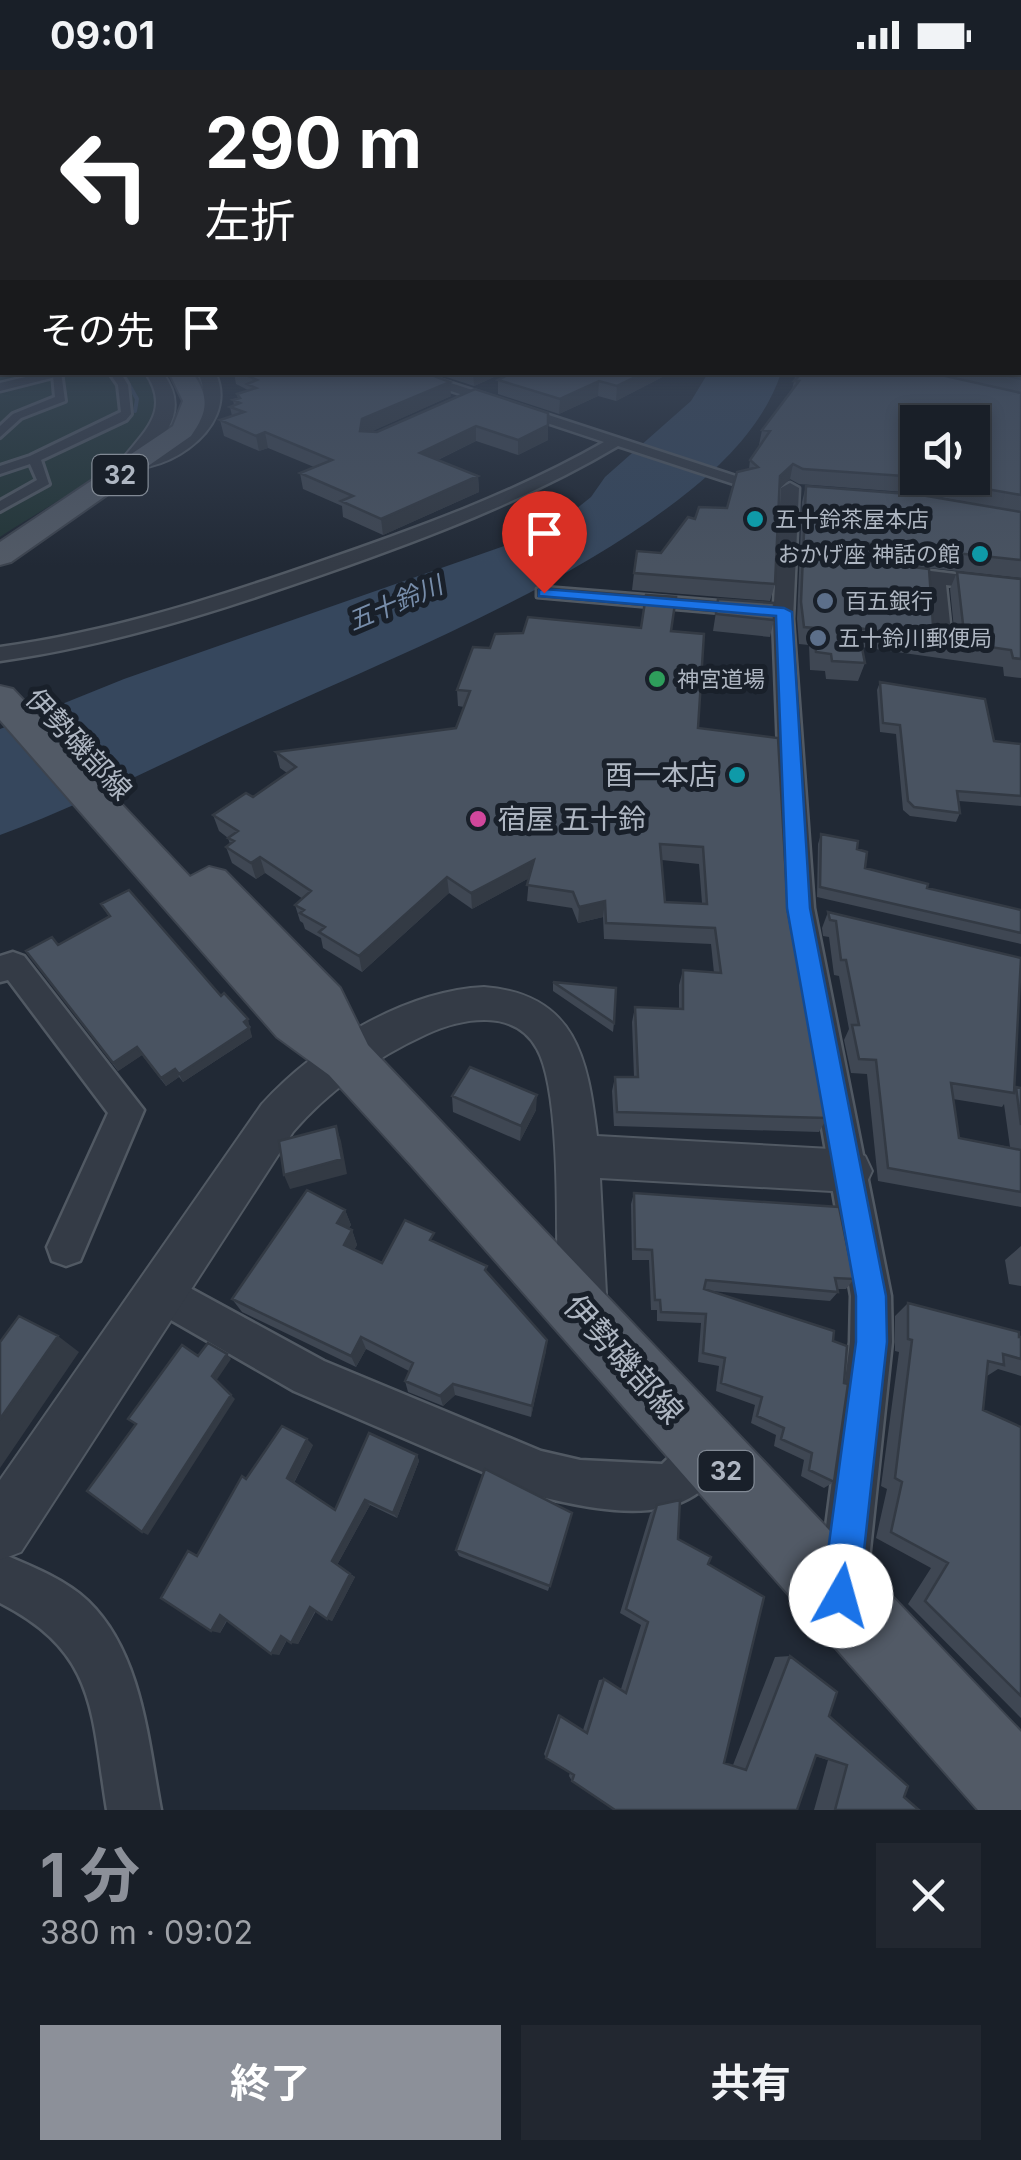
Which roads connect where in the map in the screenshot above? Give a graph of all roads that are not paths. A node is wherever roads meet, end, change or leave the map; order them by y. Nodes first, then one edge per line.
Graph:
1 (59, 403) edge
2 (126, 403) edge
3 (168, 403) edge
4 (194, 403) edge
5 (215, 403) edge
6 (493, 403) edge
7 (0, 433) edge
8 (614, 444) junction
9 (34, 458) junction
10 (0, 470) edge
11 (119, 475) junction
12 (743, 482) edge
13 (795, 491) dead end
14 (0, 507) edge
15 (0, 556) edge
16 (866, 570) edge
17 (934, 577) junction
18 (1021, 588) edge
19 (544, 593) dead end
20 (784, 612) junction
21 (941, 642) edge
22 (1, 668) edge
23 (798, 908) junction
24 (836, 916) edge
25 (0, 970) edge
26 (348, 1059) junction
27 (574, 1156) junction
28 (848, 1171) junction
29 (66, 1246) dead end
30 (157, 1290) junction
31 (582, 1313) junction
32 (708, 1451) junction
33 (0, 1531) edge
34 (0, 1577) edge
35 (841, 1596) junction
36 (1021, 1794) edge
37 (134, 1810) edge

1 - 7 street
2 - 9 street
3 - 11 street
4 - 11 main road, 32
5 - 11 street
6 - 8 street
8 - 12 street
8 - 22 street
9 - 10 street
9 - 14 street
11 - 15 main road, 32
13 - 20 street
16 - 17 street
17 - 18 street
17 - 21 street
19 - 20 street
20 - 23 street
22 - 26 main road, 伊勢磯部線 / 32
23 - 24 street
23 - 28 street
25 - 29 street
26 - 27 street
26 - 30 street
26 - 31 main road, 伊勢磯部線 / 32
27 - 28 street
27 - 31 street
28 - 35 street
30 - 32 street
30 - 33 street
31 - 32 main road, 伊勢磯部線 / 32
32 - 35 main road, 伊勢磯部線 / 32
34 - 37 street
35 - 36 main road, 伊勢磯部線 / 32

